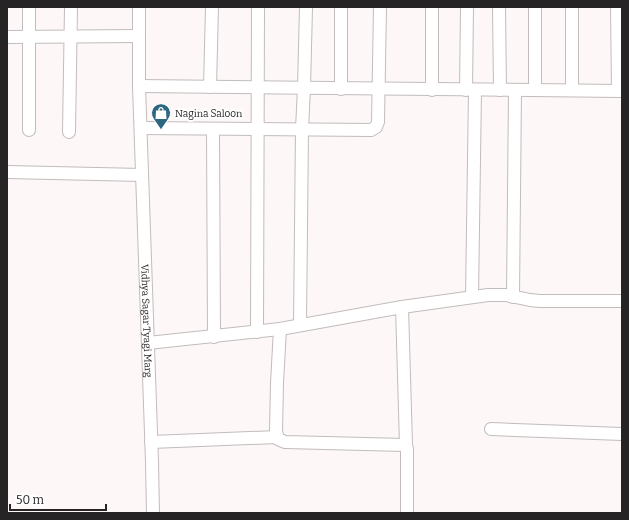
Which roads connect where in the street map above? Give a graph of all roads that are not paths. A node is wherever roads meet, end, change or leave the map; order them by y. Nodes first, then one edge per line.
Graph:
1 (28, 7) edge
2 (71, 7) edge
3 (139, 7) edge
4 (212, 7) edge
5 (258, 7) edge
6 (306, 7) edge
7 (341, 7) edge
8 (380, 7) edge
9 (432, 7) edge
10 (467, 7) edge
11 (499, 7) edge
12 (535, 7) edge
13 (572, 7) edge
14 (618, 7) edge
15 (7, 36) edge
16 (28, 36) junction
17 (71, 36) junction
18 (139, 36) junction
19 (139, 86) junction
20 (210, 87) junction
21 (257, 88) junction
22 (304, 88) junction
23 (341, 89) junction
24 (378, 89) junction
25 (432, 90) junction
26 (470, 90) junction
27 (500, 90) junction
28 (515, 90) junction
29 (534, 90) junction
30 (572, 90) junction
31 (620, 91) edge
32 (141, 128) junction
33 (213, 129) junction
34 (257, 129) junction
35 (302, 129) junction
36 (29, 130) dead end
37 (70, 132) dead end
38 (7, 172) edge
39 (142, 175) junction
40 (472, 297) junction
41 (513, 297) junction
42 (622, 301) edge
43 (402, 307) junction
44 (300, 325) junction
45 (280, 329) junction
46 (257, 332) junction
47 (214, 336) junction
48 (148, 343) junction
49 (491, 429) dead end
50 (622, 434) edge
51 (278, 437) junction
52 (151, 442) junction
53 (406, 445) junction
54 (153, 513) edge
55 (407, 513) edge

1 - 16 street
2 - 17 street
3 - 18 street, Vidhya Sagar Tyagi Marg
4 - 20 street
5 - 21 street
6 - 22 street
7 - 23 street
8 - 24 street
9 - 25 street
10 - 26 street
11 - 27 street
12 - 29 street
13 - 30 street
14 - 31 street
15 - 16 street
16 - 17 street
16 - 36 street
17 - 18 street
17 - 37 street
18 - 19 street, Vidhya Sagar Tyagi Marg
19 - 20 street
19 - 32 street, Vidhya Sagar Tyagi Marg
20 - 21 street
21 - 22 street
21 - 34 street
22 - 23 street
22 - 35 street
23 - 24 street
24 - 25 street
24 - 35 street
25 - 26 street
26 - 27 street
26 - 40 street
27 - 28 street
28 - 29 street
28 - 41 street
29 - 30 street
30 - 31 street
32 - 33 street
32 - 39 street, Vidhya Sagar Tyagi Marg
33 - 34 street
33 - 47 street
34 - 35 street
34 - 46 street
35 - 44 street
38 - 39 street
39 - 48 street, Vidhya Sagar Tyagi Marg
40 - 41 street
40 - 43 street
41 - 42 street
43 - 44 street
43 - 53 street
44 - 45 street
45 - 46 street
45 - 51 street
46 - 47 street
47 - 48 street
48 - 52 street, Vidhya Sagar Tyagi Marg
49 - 50 street
51 - 52 street
51 - 53 street
52 - 54 street, Vidhya Sagar Tyagi Marg
53 - 55 street

